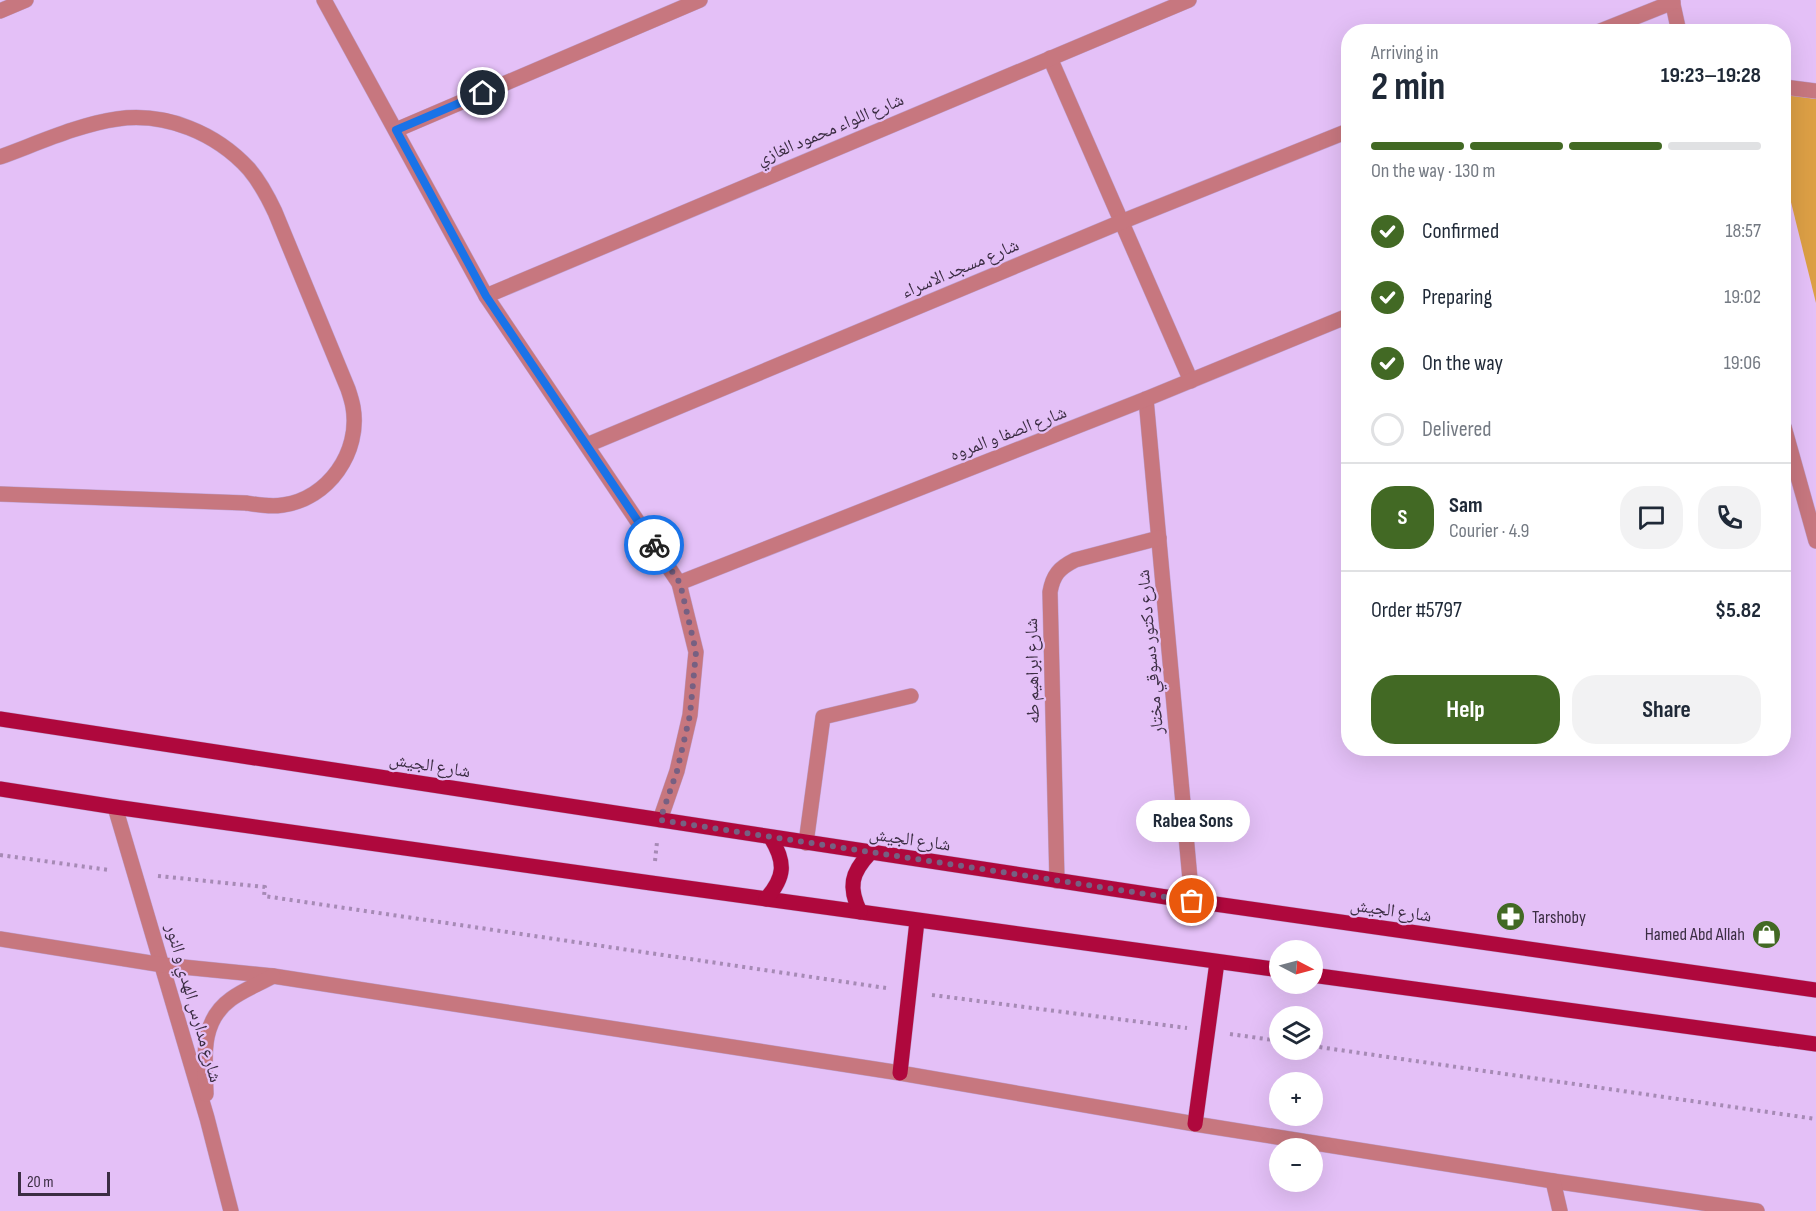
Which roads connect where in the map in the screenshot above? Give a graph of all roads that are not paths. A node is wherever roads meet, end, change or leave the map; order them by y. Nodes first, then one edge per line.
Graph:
1 (26, 0) edge
2 (324, 0) edge
3 (700, 0) edge
4 (1189, 0) edge
5 (1673, 1) edge
6 (0, 10) edge
7 (1617, 24) edge
8 (1677, 24) edge
9 (1050, 58) junction
10 (1791, 88) edge
11 (1816, 91) edge
12 (396, 130) junction
13 (1341, 134) edge
14 (0, 157) edge
15 (1121, 222) junction
16 (486, 296) junction
17 (1341, 319) edge
18 (1191, 381) junction
19 (1146, 399) junction
20 (587, 445) junction
21 (1791, 452) edge
22 (0, 494) edge
23 (1159, 538) junction
24 (1816, 541) edge
25 (680, 583) junction
26 (911, 696) dead end
27 (0, 719) edge
28 (0, 789) edge
29 (115, 807) junction
30 (660, 820) junction
31 (771, 838) junction
32 (806, 843) junction
33 (870, 853) junction
34 (1057, 880) junction
35 (766, 899) junction
36 (1192, 901) junction
37 (860, 912) junction
38 (917, 921) junction
39 (0, 939) edge
40 (1217, 962) junction
41 (163, 965) junction
42 (1269, 969) edge
43 (273, 976) junction
44 (1323, 977) edge
45 (1816, 990) edge
46 (1816, 1044) edge
47 (900, 1072) junction
48 (207, 1118) junction
49 (1195, 1124) junction
50 (1553, 1181) junction
51 (231, 1211) edge
52 (1560, 1211) edge
53 (1757, 1211) edge

1 - 6 street
2 - 12 street
3 - 12 street
4 - 9 street, شارع اللواء محمود الغازي
5 - 7 street
5 - 8 street
9 - 15 street
9 - 16 street, شارع اللواء محمود الغازي
10 - 11 street
12 - 16 street
13 - 15 street, شارع مسجد الاسراء
14 - 22 street
15 - 18 street
15 - 20 street, شارع مسجد الاسراء
16 - 20 street
17 - 18 street, شارع الصفا و المروه
18 - 19 street, شارع الصفا و المروه
19 - 23 street, شارع دكتور دسوقي مختار
19 - 25 street, شارع الصفا و المروه
20 - 25 street
21 - 24 street
23 - 34 street, شارع ابراهيم طه
23 - 36 street, شارع دكتور دسوقي مختار
25 - 30 street
26 - 32 street
27 - 30 main road, شارع الجيش
28 - 29 main road
29 - 35 main road
29 - 41 street, شارع مدارس الهدي و النور
30 - 31 main road, شارع الجيش
31 - 32 main road, شارع الجيش
31 - 35 main road
32 - 33 main road, شارع الجيش
33 - 34 main road, شارع الجيش
33 - 37 main road
34 - 36 main road, شارع الجيش
35 - 37 main road
36 - 45 main road, شارع الجيش
37 - 38 main road
38 - 40 main road
38 - 47 main road
39 - 41 street
40 - 42 main road
40 - 49 main road
41 - 43 street
41 - 48 street, شارع مدارس الهدي و النور
43 - 47 street
43 - 48 street
44 - 46 main road
47 - 49 street
48 - 51 street, شارع مدارس الهدي و النور
49 - 50 street
50 - 52 street
50 - 53 street

